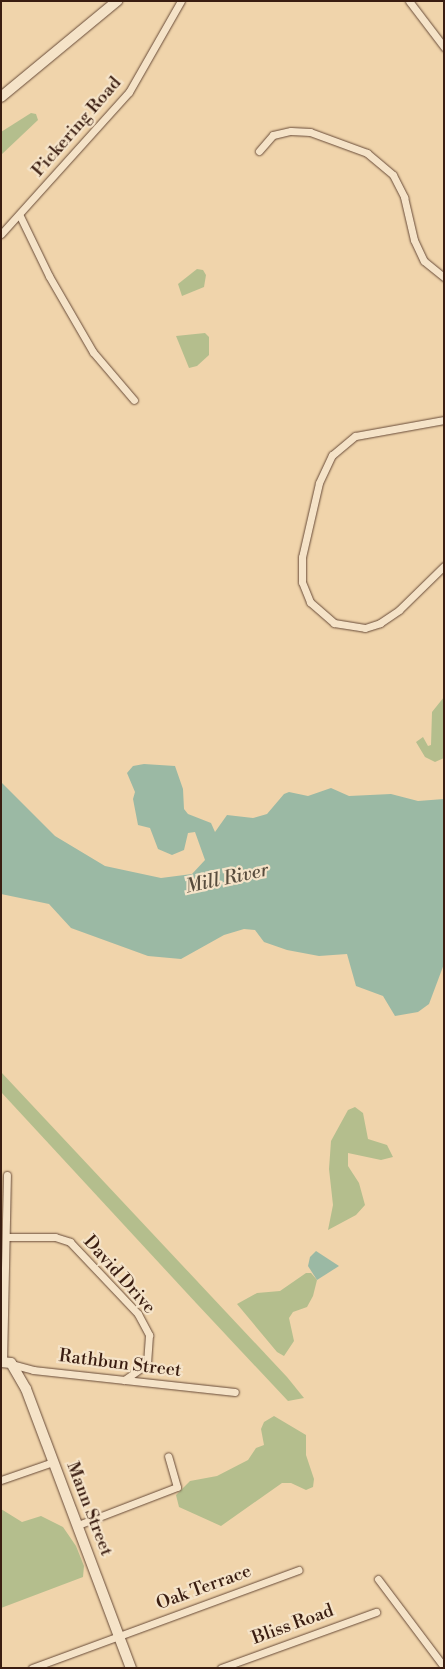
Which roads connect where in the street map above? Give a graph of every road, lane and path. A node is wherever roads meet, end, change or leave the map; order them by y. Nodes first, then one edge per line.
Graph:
1 (118, 1) edge
2 (180, 1) edge
3 (409, 1) edge
4 (444, 47) edge
5 (1, 97) edge
6 (258, 151) dead end
7 (20, 216) junction
8 (1, 234) edge
9 (444, 277) edge
10 (134, 400) dead end
11 (444, 420) edge
12 (444, 566) edge
13 (7, 1174) dead end
14 (6, 1237) junction
15 (3, 1259) edge
16 (5, 1363) edge
17 (124, 1380) junction
18 (235, 1392) dead end
19 (168, 1456) dead end
20 (53, 1462) junction
21 (1, 1480) edge
22 (78, 1525) junction
23 (298, 1570) dead end
24 (378, 1579) dead end
25 (376, 1612) dead end
26 (119, 1635) junction
27 (444, 1667) edge
28 (32, 1668) edge
29 (131, 1668) edge
30 (221, 1668) edge

1 - 5 street
2 - 7 street, Pickering Road
3 - 4 street
6 - 9 street
7 - 8 street, Pickering Road
7 - 10 street
11 - 12 street
13 - 14 street
14 - 15 street
14 - 17 street, David Drive
15 - 16 street
16 - 17 street, Rathbun Street
16 - 20 street, Mann Street
17 - 18 street, Rathbun Street
19 - 22 street
20 - 21 street
20 - 22 street, Mann Street
22 - 26 street, Mann Street
23 - 26 street, Oak Terrace
24 - 27 street
25 - 30 street, Bliss Road
26 - 28 street, Oak Terrace
26 - 29 street, Mann Street

